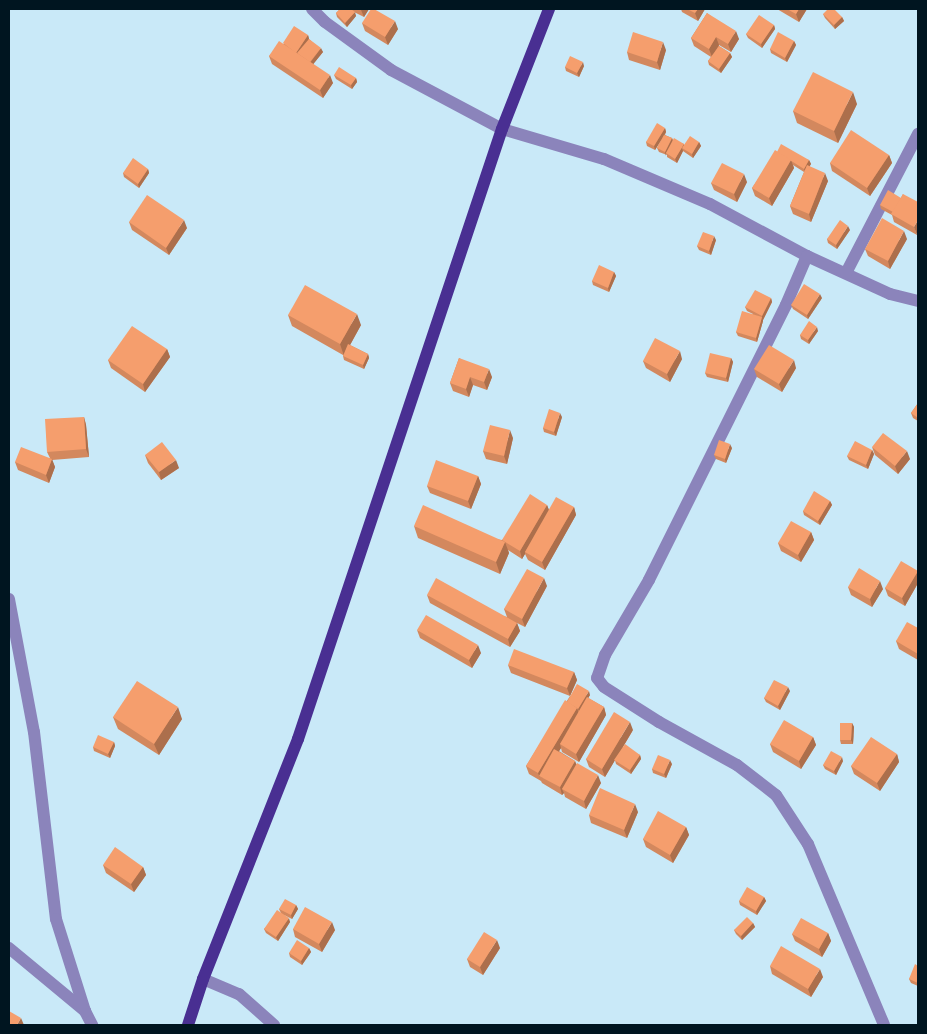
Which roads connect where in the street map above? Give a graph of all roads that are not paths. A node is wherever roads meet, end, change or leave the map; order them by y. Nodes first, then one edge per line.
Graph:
1 (312, 9) edge
2 (549, 9) edge
3 (502, 128) junction
4 (918, 134) edge
5 (807, 256) junction
6 (846, 274) junction
7 (918, 301) edge
8 (9, 599) edge
9 (9, 948) edge
10 (203, 979) junction
11 (85, 1011) junction
12 (92, 1025) edge
13 (188, 1025) edge
14 (274, 1025) edge
15 (884, 1025) edge

1 - 3 street
2 - 3 main road
3 - 5 street
3 - 10 main road
4 - 6 street
5 - 6 street
5 - 15 street
6 - 7 street
8 - 11 street
9 - 11 street
10 - 13 main road
10 - 14 street
11 - 12 street

